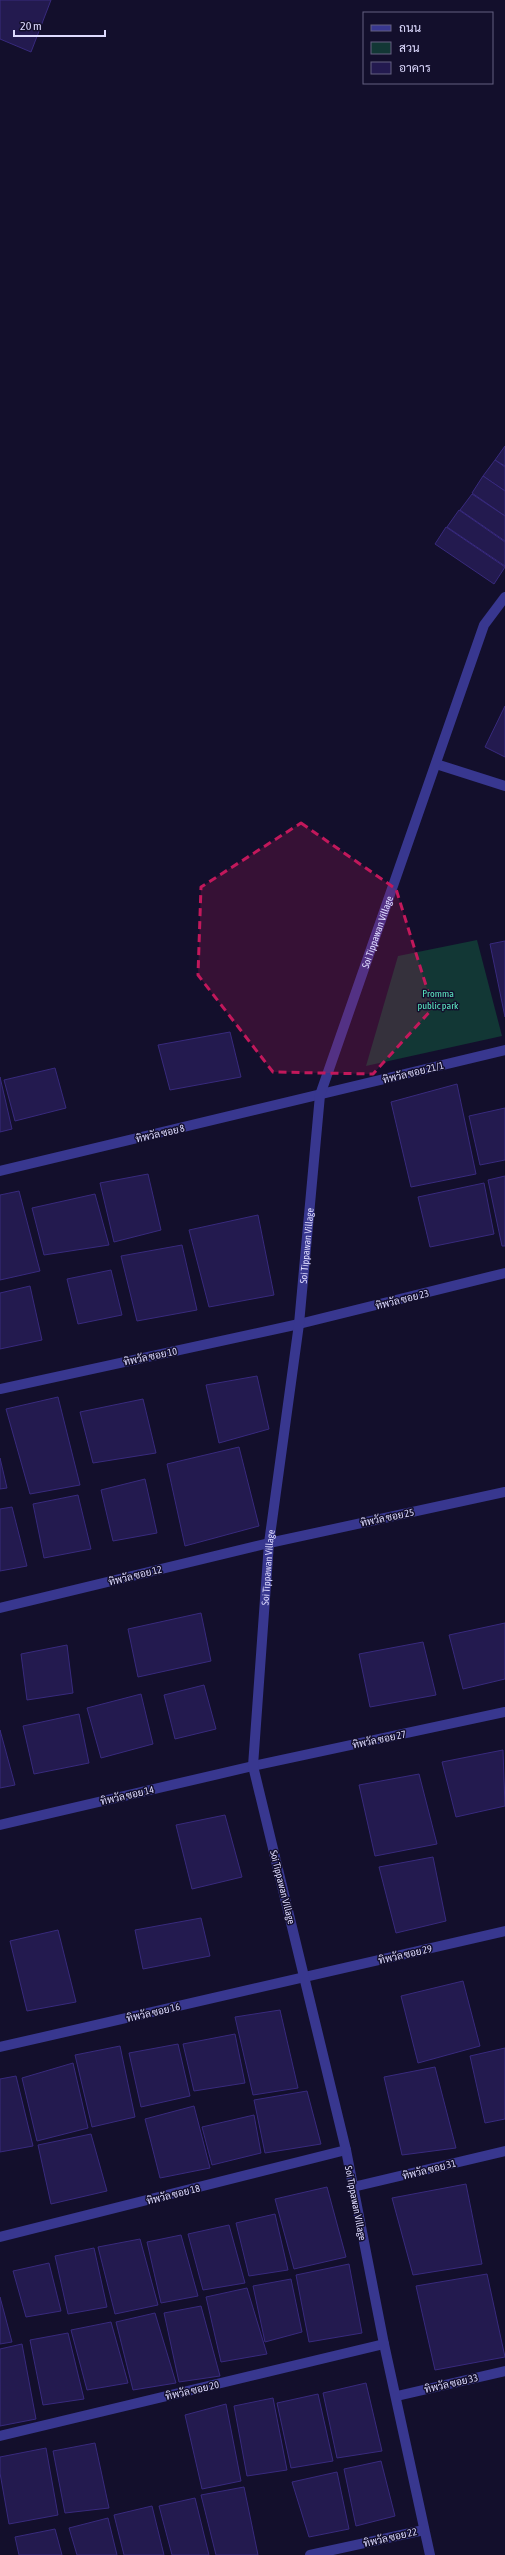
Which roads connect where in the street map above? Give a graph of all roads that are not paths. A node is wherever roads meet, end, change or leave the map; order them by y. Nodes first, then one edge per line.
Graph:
1 (505, 597) edge
2 (436, 764) junction
3 (505, 786) edge
4 (505, 1050) edge
5 (320, 1095) junction
6 (0, 1171) edge
7 (505, 1273) edge
8 (299, 1324) junction
9 (0, 1389) edge
10 (505, 1492) edge
11 (269, 1543) junction
12 (0, 1608) edge
13 (505, 1712) edge
14 (253, 1766) junction
15 (0, 1825) edge
16 (505, 1931) edge
17 (306, 1976) junction
18 (0, 2047) edge
19 (346, 2150) junction
20 (505, 2151) edge
21 (353, 2187) junction
22 (0, 2237) edge
23 (384, 2344) junction
24 (505, 2371) edge
25 (397, 2396) junction
26 (0, 2436) edge
27 (424, 2530) junction
28 (310, 2555) edge
29 (430, 2555) edge

1 - 2 street, Soi Tippawan Village
2 - 3 street
2 - 5 street, Soi Tippawan Village
4 - 5 street, ทิพวัล ซอย 21/1
5 - 6 street, ทิพวัล ซอย 8
5 - 8 street, Soi Tippawan Village
7 - 8 street, ทิพวัล ซอย 23
8 - 9 street, ทิพวัล ซอย 10
8 - 11 street, Soi Tippawan Village
10 - 11 street, ทิพวัล ซอย 25
11 - 12 street, ทิพวัล ซอย 12
11 - 14 street, Soi Tippawan Village
13 - 14 street, ทิพวัล ซอย 27
14 - 15 street, ทิพวัล ซอย 14
14 - 17 street, Soi Tippawan Village
16 - 17 street, ทิพวัล ซอย 29
17 - 18 street, ทิพวัล ซอย 16
17 - 19 street, Soi Tippawan Village
19 - 21 street, Soi Tippawan Village
19 - 22 street, ทิพวัล ซอย 18
20 - 21 street, ทิพวัล ซอย 31
21 - 23 street, Soi Tippawan Village
23 - 25 street, Soi Tippawan Village
23 - 26 street, ทิพวัล ซอย 20
24 - 25 street, ทิพวัล ซอย 33
25 - 27 street, Soi Tippawan Village
27 - 28 street, ทิพวัล ซอย 22
27 - 29 street, Soi Tippawan Village

